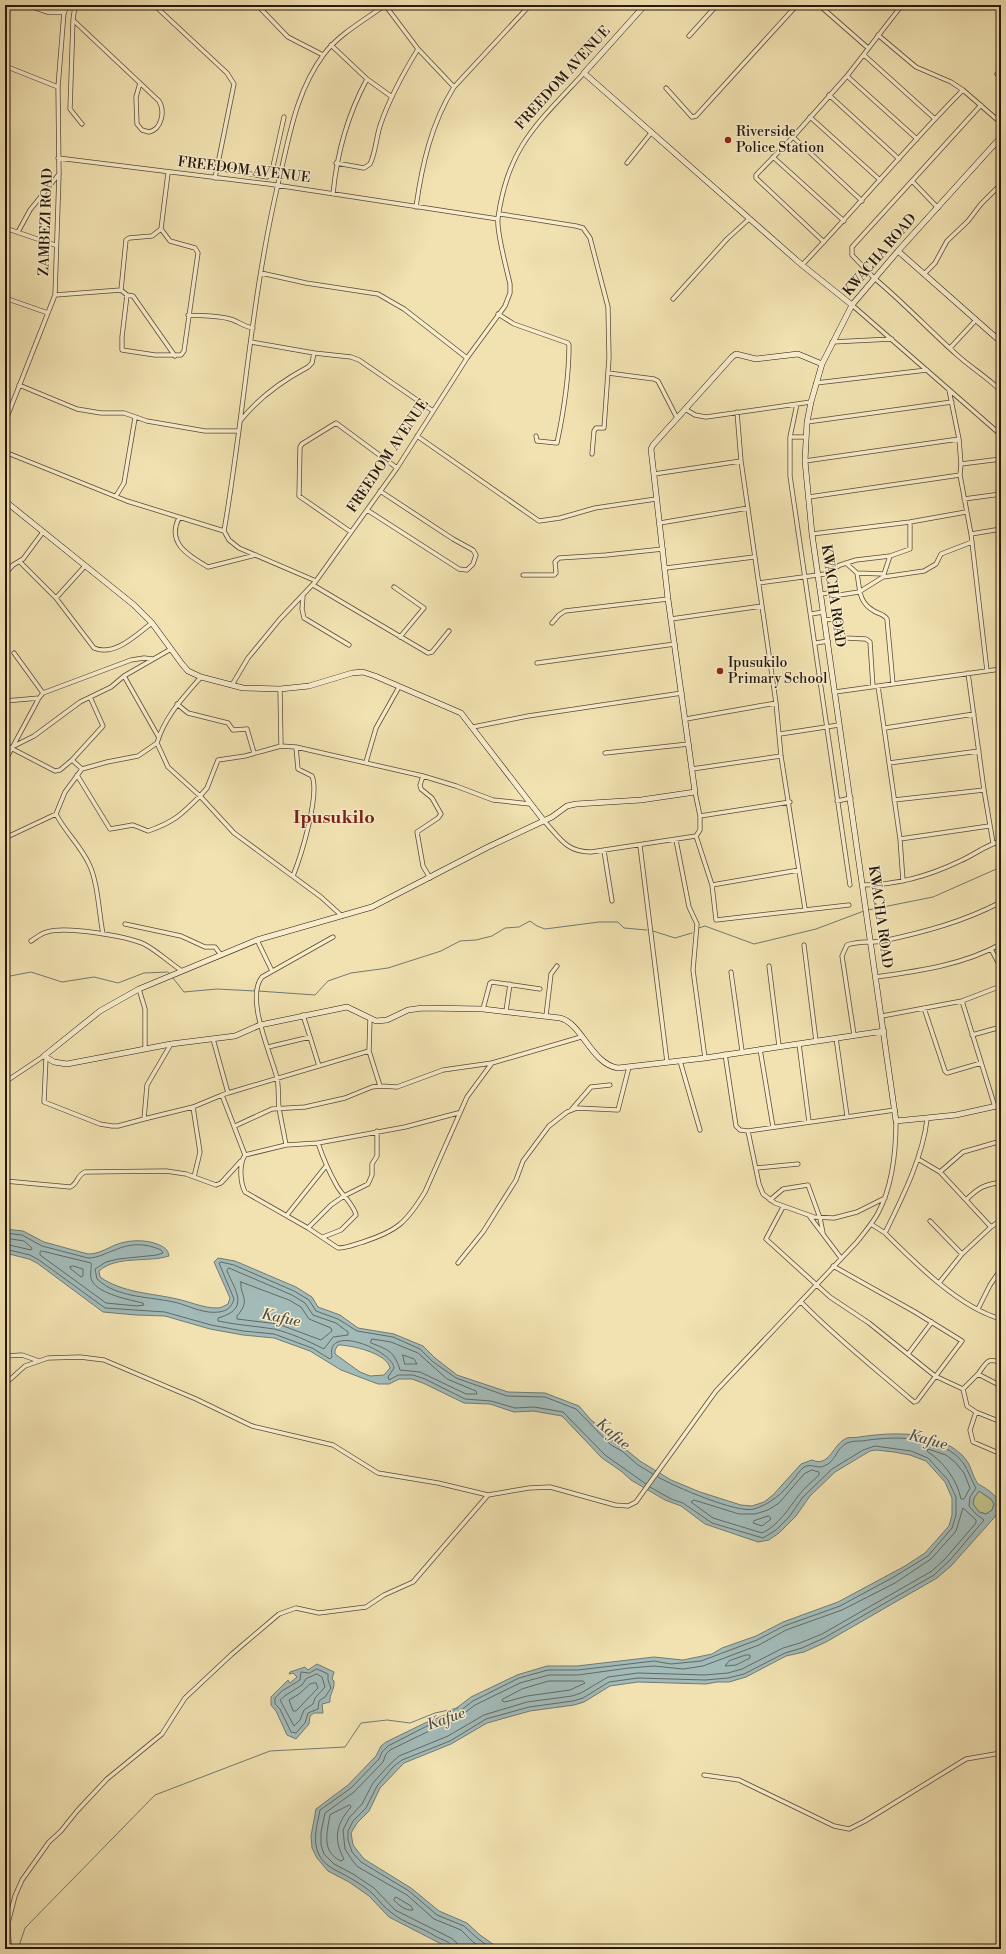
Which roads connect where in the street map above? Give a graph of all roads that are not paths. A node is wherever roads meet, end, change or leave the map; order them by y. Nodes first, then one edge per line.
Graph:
1 (28, 5) edge
2 (66, 5) edge
3 (75, 5) edge
4 (154, 5) edge
5 (257, 5) edge
6 (385, 5) edge
7 (530, 5) edge
8 (645, 5) edge
9 (717, 5) edge
10 (797, 5) edge
11 (819, 5) edge
12 (902, 5) edge
13 (64, 12) junction
14 (73, 20) junction
15 (878, 35) junction
16 (689, 36) dead end
17 (331, 45) junction
18 (868, 48) junction
19 (418, 49) junction
20 (323, 55) junction
21 (864, 56) junction
22 (5, 66) edge
23 (1001, 71) edge
24 (584, 73) junction
25 (847, 76) junction
26 (367, 79) junction
27 (1001, 79) edge
28 (140, 83) junction
29 (58, 87) junction
30 (454, 87) junction
31 (666, 88) dead end
32 (963, 90) junction
33 (829, 95) junction
34 (392, 97) junction
35 (981, 105) junction
36 (284, 117) dead end
37 (810, 117) junction
38 (935, 118) junction
39 (1001, 123) edge
40 (82, 124) dead end
41 (651, 133) junction
42 (793, 137) junction
43 (1001, 137) edge
44 (917, 138) junction
45 (58, 158) junction
46 (773, 158) junction
47 (899, 159) junction
48 (627, 163) dead end
49 (336, 164) junction
50 (217, 168) junction
51 (168, 173) junction
52 (58, 174) junction
53 (215, 178) junction
54 (880, 180) junction
55 (912, 182) junction
56 (1001, 184) edge
57 (278, 186) junction
58 (333, 194) junction
59 (862, 201) junction
60 (416, 207) junction
61 (938, 208) junction
62 (500, 214) junction
63 (498, 219) junction
64 (749, 219) junction
65 (844, 221) junction
66 (5, 228) edge
67 (161, 229) junction
68 (18, 232) junction
69 (824, 242) junction
70 (55, 245) junction
71 (898, 251) junction
72 (802, 265) junction
73 (260, 273) junction
74 (924, 274) junction
75 (874, 278) junction
76 (121, 290) junction
77 (55, 295) junction
78 (127, 295) junction
79 (5, 298) edge
80 (673, 299) dead end
81 (852, 305) junction
82 (48, 313) junction
83 (498, 314) junction
84 (188, 315) junction
85 (976, 320) junction
86 (253, 328) junction
87 (892, 339) junction
88 (251, 342) junction
89 (832, 342) junction
90 (1001, 342) edge
91 (950, 348) junction
92 (314, 353) junction
93 (175, 356) junction
94 (467, 358) junction
95 (822, 364) junction
96 (928, 370) junction
97 (608, 373) junction
98 (816, 383) junction
99 (19, 385) junction
100 (949, 390) junction
101 (1001, 391) edge
102 (811, 402) junction
103 (952, 402) junction
104 (797, 404) junction
105 (685, 409) junction
106 (433, 411) junction
107 (737, 412) junction
108 (135, 418) junction
109 (677, 418) junction
110 (240, 421) junction
111 (5, 422) edge
112 (807, 422) junction
113 (239, 431) junction
114 (417, 436) junction
115 (536, 436) dead end
116 (1001, 436) edge
117 (790, 437) junction
118 (806, 437) junction
119 (959, 439) junction
120 (5, 452) edge
121 (592, 454) dead end
122 (1001, 459) edge
123 (740, 461) junction
124 (805, 461) junction
125 (961, 464) junction
126 (397, 468) junction
127 (654, 474) junction
128 (960, 475) junction
129 (380, 491) junction
130 (1001, 494) edge
131 (116, 496) junction
132 (809, 497) junction
133 (656, 499) junction
134 (964, 499) junction
135 (7, 503) edge
136 (748, 508) junction
137 (5, 509) edge
138 (367, 510) junction
139 (966, 512) junction
140 (179, 518) junction
141 (660, 522) junction
142 (910, 522) junction
143 (1001, 529) edge
144 (43, 532) junction
145 (224, 532) junction
146 (351, 532) junction
147 (812, 534) junction
148 (971, 534) junction
149 (972, 542) junction
150 (664, 549) junction
151 (256, 555) junction
152 (890, 556) junction
153 (754, 557) junction
154 (20, 562) junction
155 (847, 564) junction
156 (85, 566) junction
157 (666, 568) junction
158 (857, 573) junction
159 (5, 574) edge
160 (523, 575) dead end
161 (819, 575) junction
162 (805, 576) junction
163 (883, 576) junction
164 (316, 581) junction
165 (759, 583) junction
166 (313, 585) junction
167 (394, 587) dead end
168 (859, 592) junction
169 (820, 594) junction
170 (303, 595) junction
171 (56, 598) junction
172 (668, 599) junction
173 (762, 606) junction
174 (823, 612) junction
175 (811, 614) junction
176 (671, 619) junction
177 (824, 620) junction
178 (152, 623) junction
179 (552, 623) dead end
180 (449, 631) dead end
181 (400, 637) junction
182 (828, 641) junction
183 (816, 643) junction
184 (675, 644) junction
185 (349, 645) dead end
186 (171, 649) junction
187 (14, 653) dead end
188 (153, 659) junction
189 (537, 664) dead end
190 (1001, 669) edge
191 (987, 671) junction
192 (968, 673) junction
193 (124, 676) junction
194 (201, 677) junction
195 (893, 684) junction
196 (232, 685) junction
197 (878, 686) junction
198 (399, 687) junction
199 (873, 687) junction
200 (280, 689) junction
201 (835, 692) junction
202 (43, 693) junction
203 (682, 693) junction
204 (90, 697) junction
205 (39, 698) junction
206 (5, 701) edge
207 (177, 704) junction
208 (776, 704) junction
209 (974, 714) junction
210 (686, 719) junction
211 (839, 725) junction
212 (473, 727) junction
213 (827, 727) junction
214 (885, 728) junction
215 (780, 734) junction
216 (158, 736) junction
217 (157, 743) junction
218 (689, 744) junction
219 (5, 745) edge
220 (281, 746) junction
221 (13, 747) junction
222 (296, 747) junction
223 (978, 751) junction
224 (254, 753) junction
225 (605, 753) dead end
226 (781, 756) junction
227 (72, 760) junction
228 (5, 761) edge
229 (366, 762) junction
230 (890, 763) junction
231 (82, 769) junction
232 (692, 769) junction
233 (77, 776) junction
234 (423, 776) junction
235 (984, 790) junction
236 (695, 792) junction
237 (200, 796) junction
238 (851, 798) junction
239 (894, 800) junction
240 (838, 801) junction
241 (790, 802) junction
242 (530, 804) junction
243 (56, 814) junction
244 (700, 816) junction
245 (544, 821) junction
246 (989, 826) junction
247 (696, 836) junction
248 (5, 838) edge
249 (900, 839) junction
250 (676, 840) junction
251 (1001, 841) edge
252 (993, 843) junction
253 (640, 846) junction
254 (604, 851) junction
255 (799, 870) junction
256 (293, 876) junction
257 (430, 878) junction
258 (903, 881) junction
259 (712, 885) junction
260 (850, 885) dead end
261 (863, 885) junction
262 (612, 902) dead end
263 (1001, 902) edge
264 (849, 905) dead end
265 (805, 910) junction
266 (342, 916) junction
267 (125, 924) dead end
268 (103, 934) junction
269 (333, 937) dead end
270 (257, 940) junction
271 (31, 941) dead end
272 (872, 943) junction
273 (1001, 944) edge
274 (804, 945) dead end
275 (991, 949) junction
276 (221, 955) junction
277 (556, 966) dead end
278 (769, 966) dead end
279 (1001, 968) edge
280 (182, 971) junction
281 (272, 971) junction
282 (731, 972) dead end
283 (876, 977) junction
284 (510, 984) junction
285 (1001, 986) edge
286 (139, 989) junction
287 (540, 989) dead end
288 (962, 1001) junction
289 (924, 1008) junction
290 (483, 1009) junction
291 (506, 1011) junction
292 (304, 1015) junction
293 (546, 1016) junction
294 (882, 1016) junction
295 (370, 1019) junction
296 (260, 1025) junction
297 (1001, 1027) edge
298 (884, 1031) junction
299 (854, 1035) junction
300 (972, 1036) junction
301 (310, 1037) junction
302 (581, 1037) junction
303 (836, 1038) junction
304 (213, 1039) junction
305 (816, 1041) junction
306 (171, 1044) junction
307 (799, 1044) junction
308 (779, 1046) junction
309 (268, 1047) junction
310 (145, 1048) junction
311 (760, 1049) junction
312 (368, 1051) junction
313 (742, 1052) junction
314 (725, 1054) junction
315 (45, 1057) junction
316 (705, 1058) junction
317 (680, 1061) junction
318 (667, 1062) junction
319 (492, 1063) junction
320 (981, 1063) junction
321 (319, 1066) junction
322 (629, 1067) junction
323 (278, 1079) junction
324 (5, 1082) edge
325 (610, 1085) dead end
326 (380, 1086) junction
327 (228, 1093) junction
328 (222, 1095) junction
329 (1001, 1105) edge
330 (193, 1107) junction
331 (995, 1107) junction
332 (280, 1109) junction
333 (572, 1109) junction
334 (895, 1110) junction
335 (458, 1113) junction
336 (847, 1116) junction
337 (144, 1119) junction
338 (927, 1119) junction
339 (896, 1121) junction
340 (810, 1122) junction
341 (235, 1126) junction
342 (773, 1127) junction
343 (700, 1130) dead end
344 (748, 1131) junction
345 (377, 1132) junction
346 (1001, 1141) edge
347 (318, 1143) junction
348 (286, 1145) junction
349 (246, 1155) junction
350 (918, 1159) junction
351 (241, 1161) junction
352 (798, 1164) dead end
353 (326, 1166) junction
354 (756, 1168) junction
355 (940, 1172) junction
356 (194, 1177) junction
357 (5, 1181) edge
358 (1001, 1182) edge
359 (344, 1196) junction
360 (885, 1198) junction
361 (770, 1200) junction
362 (966, 1200) junction
363 (783, 1207) junction
364 (287, 1215) junction
365 (810, 1216) junction
366 (820, 1218) junction
367 (1001, 1220) edge
368 (930, 1221) dead end
369 (871, 1224) junction
370 (991, 1227) junction
371 (308, 1228) junction
372 (823, 1233) junction
373 (885, 1233) junction
374 (323, 1237) junction
375 (962, 1254) junction
376 (841, 1258) junction
377 (458, 1263) dead end
378 (833, 1266) junction
379 (1001, 1269) edge
380 (817, 1284) junction
381 (939, 1284) junction
382 (801, 1302) junction
383 (978, 1309) junction
384 (1001, 1319) edge
385 (932, 1322) junction
386 (908, 1354) junction
387 (5, 1356) edge
388 (39, 1361) junction
389 (1001, 1363) edge
390 (978, 1374) junction
391 (935, 1376) junction
392 (5, 1384) edge
393 (1001, 1386) edge
394 (963, 1389) junction
395 (976, 1412) junction
396 (1001, 1422) edge
397 (1001, 1454) edge
398 (488, 1495) junction
399 (1001, 1754) edge
400 (704, 1775) dead end
401 (12, 1949) edge

1 - 13 street
2 - 13 street
3 - 14 street
4 - 50 street
5 - 20 street
6 - 17 street
6 - 19 street
7 - 30 street
8 - 24 street, FREEDOM AVENUE
9 - 16 street
10 - 31 street
11 - 18 street
12 - 15 street
13 - 29 street, ZAMBEZI ROAD
14 - 28 street
14 - 40 street
15 - 18 street
15 - 32 street
17 - 20 street
17 - 26 street
18 - 21 street
19 - 30 street
19 - 34 street
20 - 57 street
21 - 25 street
21 - 38 street
22 - 29 street
23 - 27 street
24 - 41 street
24 - 62 street, FREEDOM AVENUE
25 - 33 street
25 - 44 street
26 - 34 street
26 - 49 street
28 - 28 street
29 - 45 street, ZAMBEZI ROAD
30 - 60 street
32 - 35 street
32 - 38 street
33 - 37 street
33 - 47 street
34 - 49 street
35 - 39 street
35 - 55 street
36 - 50 street
37 - 42 street
37 - 54 street
38 - 44 street
41 - 48 street
41 - 64 street
42 - 46 street
42 - 59 street
43 - 61 street, KWACHA ROAD
44 - 47 street
45 - 51 street, FREEDOM AVENUE
45 - 52 street, ZAMBEZI ROAD
46 - 65 street
46 - 69 street
47 - 54 street
49 - 58 street
50 - 53 street
51 - 53 street, FREEDOM AVENUE
51 - 67 street
52 - 68 street
52 - 70 street, ZAMBEZI ROAD
53 - 57 street, FREEDOM AVENUE
54 - 59 street
55 - 61 street
55 - 75 street
56 - 74 street
57 - 58 street, FREEDOM AVENUE
57 - 73 street
58 - 60 street, FREEDOM AVENUE
59 - 65 street
60 - 63 street, FREEDOM AVENUE
61 - 71 street, KWACHA ROAD
62 - 63 street, FREEDOM AVENUE
62 - 97 street
63 - 83 street, FREEDOM AVENUE
64 - 72 street
64 - 80 street
65 - 69 street
66 - 68 street
67 - 76 street
67 - 84 street
68 - 70 street
69 - 72 street
70 - 77 street, ZAMBEZI ROAD
71 - 74 street
71 - 75 street, KWACHA ROAD
72 - 81 street
73 - 86 street
73 - 94 street
74 - 85 street
75 - 81 street, KWACHA ROAD
75 - 91 street
76 - 77 street
76 - 78 street
77 - 82 street, ZAMBEZI ROAD
78 - 93 street
78 - 93 street
79 - 82 street
81 - 87 street
81 - 89 street, KWACHA ROAD
82 - 99 street, ZAMBEZI ROAD
83 - 94 street, FREEDOM AVENUE
83 - 115 street
84 - 86 street
84 - 93 street
85 - 90 street
85 - 91 street
86 - 88 street
87 - 89 street
87 - 96 street
88 - 92 street
88 - 110 street
89 - 95 street, KWACHA ROAD
91 - 101 street
92 - 106 street
92 - 110 street
94 - 106 street, FREEDOM AVENUE
95 - 98 street, KWACHA ROAD
95 - 105 street
96 - 98 street
96 - 100 street
97 - 109 street
97 - 121 street
98 - 102 street, KWACHA ROAD
99 - 108 street
99 - 111 street, ZAMBEZI ROAD
100 - 103 street
100 - 116 street
102 - 104 street
102 - 112 street, KWACHA ROAD
103 - 112 street
103 - 119 street
104 - 107 street
104 - 117 street
105 - 107 street
105 - 109 street
106 - 114 street, FREEDOM AVENUE
107 - 123 street
108 - 113 street
108 - 131 street
109 - 127 street
110 - 113 street
112 - 118 street, KWACHA ROAD
113 - 145 street
114 - 126 street, FREEDOM AVENUE
114 - 133 street
117 - 118 street
117 - 162 street
118 - 124 street, KWACHA ROAD
119 - 124 street
119 - 125 street
120 - 131 street
122 - 125 street
123 - 127 street
123 - 136 street
124 - 132 street, KWACHA ROAD
125 - 128 street
126 - 129 street, FREEDOM AVENUE
126 - 146 street
127 - 133 street
128 - 132 street
128 - 134 street
129 - 138 street, FREEDOM AVENUE
129 - 138 street
130 - 134 street
131 - 140 street
132 - 147 street, KWACHA ROAD
133 - 141 street
134 - 139 street
135 - 137 street
135 - 144 street
136 - 141 street
136 - 153 street
138 - 146 street, FREEDOM AVENUE
139 - 142 street
139 - 148 street
140 - 145 street
140 - 151 street
141 - 150 street
142 - 147 street
142 - 152 street
143 - 148 street
144 - 154 street
144 - 156 street
145 - 151 street
146 - 164 street, FREEDOM AVENUE
147 - 161 street, KWACHA ROAD
148 - 149 street
149 - 163 street
149 - 191 street
150 - 157 street
150 - 160 street
151 - 164 street
152 - 155 street
152 - 163 street
153 - 157 street
153 - 165 street
154 - 159 street
154 - 171 street
155 - 158 street
155 - 161 street
156 - 171 street
156 - 178 street
157 - 172 street
158 - 163 street
158 - 168 street
161 - 162 street
161 - 169 street, KWACHA ROAD
162 - 165 street
162 - 175 street
163 - 168 street
164 - 166 street, FREEDOM AVENUE
165 - 173 street
166 - 170 street, FREEDOM AVENUE
166 - 181 street
167 - 181 street
168 - 169 street
168 - 195 street
169 - 174 street, KWACHA ROAD
170 - 185 street
170 - 196 street, FREEDOM AVENUE
171 - 178 street
172 - 176 street
172 - 179 street
173 - 176 street
173 - 208 street
174 - 175 street
174 - 177 street, KWACHA ROAD
175 - 183 street
176 - 184 street
177 - 182 street, KWACHA ROAD
177 - 199 street
178 - 186 street
180 - 181 street
182 - 183 street
182 - 201 street, KWACHA ROAD
183 - 213 street
184 - 189 street
184 - 203 street
186 - 188 street
186 - 194 street
187 - 202 street
188 - 193 street
188 - 202 street
190 - 191 street
191 - 192 street
192 - 195 street
192 - 209 street
193 - 204 street
193 - 216 street
194 - 196 street
194 - 207 street
195 - 197 street
196 - 200 street
197 - 199 street
197 - 214 street
198 - 200 street
198 - 212 street
198 - 229 street
199 - 201 street
200 - 220 street
201 - 211 street, KWACHA ROAD
202 - 205 street
203 - 210 street
203 - 212 street
204 - 221 street
204 - 227 street
205 - 206 street
205 - 221 street
207 - 216 street
207 - 224 street
208 - 210 street
208 - 215 street
209 - 214 street
209 - 223 street
210 - 218 street
211 - 213 street
211 - 238 street, KWACHA ROAD
212 - 242 street
213 - 215 street
213 - 240 street
214 - 230 street
215 - 226 street
216 - 217 street
217 - 231 street
217 - 237 street
218 - 225 street
218 - 232 street
219 - 221 street
220 - 222 street
220 - 224 street
221 - 227 street
221 - 228 street
222 - 229 street
222 - 256 street
223 - 230 street
223 - 235 street
224 - 237 street
226 - 232 street
226 - 241 street
227 - 231 street
229 - 234 street
230 - 239 street
231 - 233 street
232 - 236 street
233 - 237 street
233 - 243 street
234 - 242 street
234 - 257 street
235 - 239 street
235 - 246 street
236 - 244 street
236 - 245 street
237 - 256 street
238 - 240 street
238 - 261 street, KWACHA ROAD
239 - 249 street
240 - 260 street
241 - 244 street
241 - 255 street
242 - 245 street
243 - 248 street
243 - 268 street
244 - 247 street
245 - 254 street
245 - 257 street
246 - 249 street
246 - 252 street
247 - 250 street
247 - 259 street
249 - 258 street
250 - 253 street
250 - 316 street
251 - 252 street
252 - 258 street
253 - 254 street
253 - 318 street
254 - 262 street
255 - 259 street
255 - 265 street
256 - 266 street
257 - 266 street
258 - 261 street
259 - 265 street
261 - 272 street, KWACHA ROAD
263 - 272 street
264 - 265 street
266 - 270 street
267 - 276 street
268 - 271 street
268 - 280 street
269 - 281 street
270 - 276 street
270 - 281 street
272 - 283 street, KWACHA ROAD
272 - 299 street
273 - 275 street
274 - 305 street
275 - 279 street
275 - 283 street
276 - 280 street
277 - 293 street
278 - 308 street
280 - 286 street
281 - 296 street
282 - 313 street
283 - 294 street, KWACHA ROAD
284 - 287 street
284 - 290 street
284 - 291 street
285 - 288 street
286 - 310 street
286 - 315 street
288 - 289 street
288 - 300 street
289 - 294 street
289 - 320 street
290 - 291 street
290 - 295 street
291 - 293 street
292 - 295 street
292 - 296 street
292 - 301 street
293 - 302 street
294 - 298 street, KWACHA ROAD
295 - 312 street
296 - 304 street
296 - 309 street
297 - 300 street
298 - 299 street
298 - 334 street, KWACHA ROAD
299 - 303 street
300 - 320 street
301 - 309 street
301 - 321 street
302 - 319 street
302 - 322 street
303 - 305 street
303 - 336 street
304 - 306 street
304 - 327 street
305 - 307 street
306 - 310 street
306 - 337 street
307 - 308 street
307 - 340 street
308 - 311 street
309 - 323 street
310 - 315 street
311 - 313 street
311 - 342 street
312 - 321 street
312 - 326 street
313 - 314 street
314 - 316 street
314 - 344 street
315 - 324 street
315 - 337 street
316 - 317 street
317 - 318 street
317 - 343 street
318 - 322 street
319 - 326 street
319 - 335 street
320 - 331 street
321 - 323 street
322 - 333 street
323 - 327 street
323 - 332 street
325 - 333 street
326 - 332 street
327 - 328 street
328 - 330 street
328 - 341 street
329 - 331 street
330 - 337 street
330 - 356 street
331 - 338 street
332 - 341 street
332 - 348 street
333 - 377 street
334 - 336 street
334 - 339 street, KWACHA ROAD
335 - 345 street
335 - 374 street
336 - 340 street
338 - 339 street
338 - 350 street
339 - 360 street
340 - 342 street
341 - 349 street
342 - 344 street
344 - 354 street
345 - 347 street
345 - 359 street
346 - 355 street
347 - 348 street
347 - 353 street
348 - 349 street
349 - 351 street
350 - 355 street
350 - 373 street
351 - 356 street
351 - 364 street
352 - 354 street
353 - 359 street
353 - 364 street
354 - 361 street
355 - 362 street
356 - 357 street
358 - 362 street
359 - 371 street
359 - 374 street
360 - 366 street
360 - 369 street
361 - 363 street
361 - 366 street
362 - 370 street
363 - 365 street
363 - 380 street
364 - 371 street
365 - 366 street
365 - 372 street
366 - 372 street
367 - 370 street
368 - 375 street
369 - 373 street
369 - 376 street
370 - 375 street
371 - 374 street
372 - 376 street
373 - 381 street
375 - 381 street
376 - 378 street
378 - 380 street
378 - 385 street
379 - 383 street
380 - 382 street
380 - 386 street
381 - 383 street
382 - 391 street
382 - 398 street
383 - 384 street
385 - 386 street
385 - 391 street
386 - 391 street
387 - 388 street
388 - 392 street
388 - 398 street
389 - 390 street
390 - 393 street
390 - 394 street
391 - 394 street
394 - 395 street
395 - 396 street
395 - 397 street
398 - 401 street
399 - 400 street

